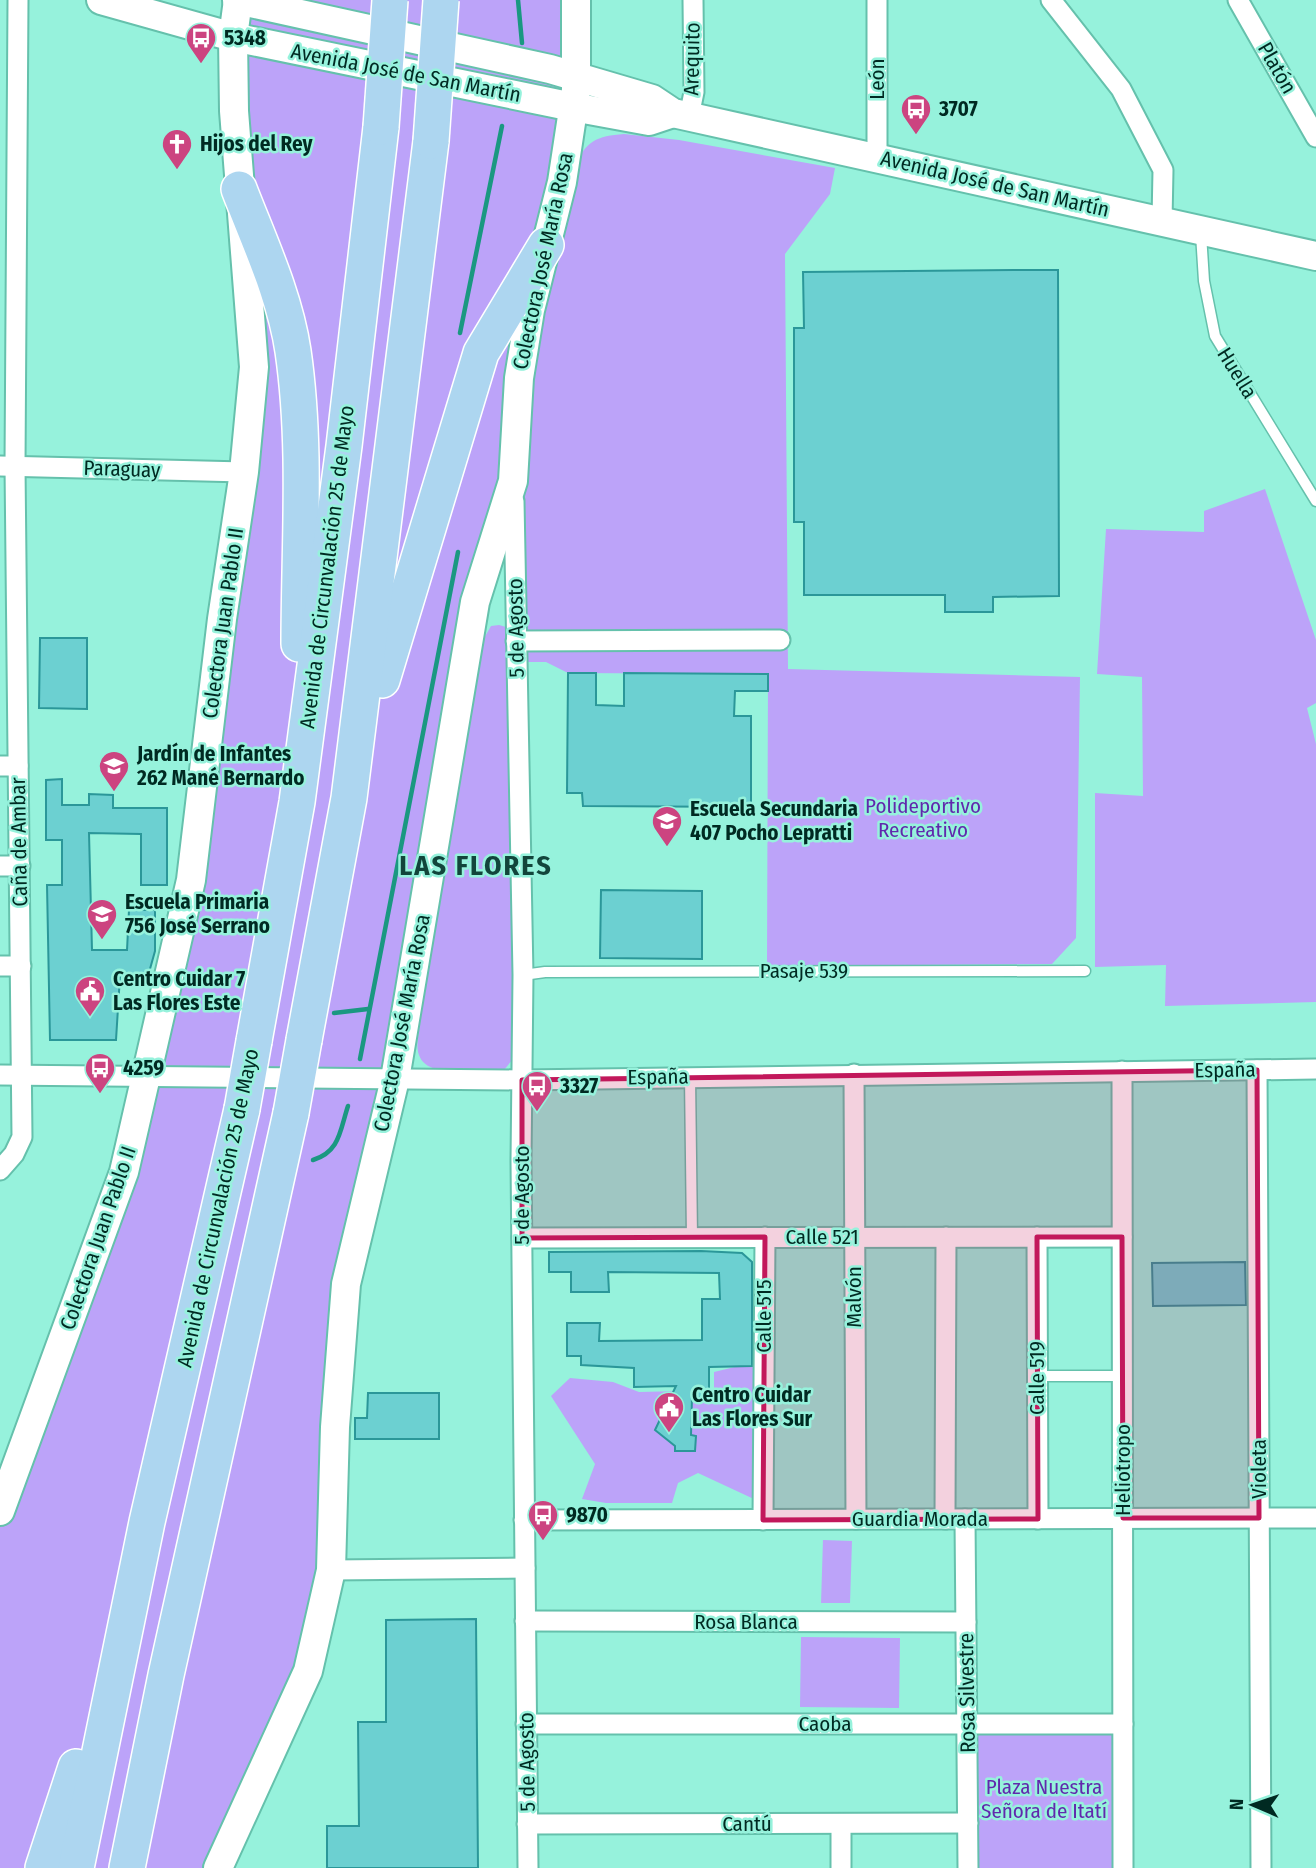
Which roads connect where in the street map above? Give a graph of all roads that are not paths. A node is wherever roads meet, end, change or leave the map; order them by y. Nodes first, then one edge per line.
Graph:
1 (18, 0) edge
2 (101, 0) edge
3 (237, 0) edge
4 (390, 0) edge
5 (441, 0) edge
6 (576, 0) edge
7 (693, 0) edge
8 (877, 0) edge
9 (1051, 0) edge
10 (1238, 0) edge
11 (233, 37) junction
12 (576, 77) junction
13 (573, 107) junction
14 (681, 115) junction
15 (1316, 137) edge
16 (877, 158) junction
17 (239, 189) junction
18 (1162, 221) junction
19 (1201, 230) junction
20 (546, 244) junction
21 (1316, 256) edge
22 (7, 466) edge
23 (244, 472) junction
24 (513, 481) junction
25 (1316, 501) edge
26 (8, 568) edge
27 (516, 640) junction
28 (780, 640) dead end
29 (9, 670) edge
30 (9, 766) edge
31 (349, 798) junction
32 (297, 802) junction
33 (10, 866) edge
34 (0, 966) edge
35 (21, 966) junction
36 (1085, 971) dead end
37 (523, 975) junction
38 (1316, 1069) edge
39 (1257, 1070) junction
40 (1122, 1071) junction
41 (148, 1074) junction
42 (854, 1074) junction
43 (0, 1075) edge
44 (22, 1075) junction
45 (690, 1076) junction
46 (396, 1079) junction
47 (522, 1080) junction
48 (0, 1170) edge
49 (765, 1237) junction
50 (854, 1237) junction
51 (946, 1237) junction
52 (1037, 1237) junction
53 (1122, 1237) junction
54 (522, 1238) junction
55 (692, 1238) junction
56 (1037, 1376) junction
57 (1122, 1376) junction
58 (0, 1511) edge
59 (1123, 1518) junction
60 (1259, 1518) junction
61 (1316, 1518) edge
62 (856, 1519) junction
63 (955, 1519) junction
64 (1038, 1519) junction
65 (524, 1520) junction
66 (762, 1520) junction
67 (147, 1521) junction
68 (525, 1569) junction
69 (331, 1570) junction
70 (525, 1621) junction
71 (966, 1622) junction
72 (526, 1724) junction
73 (967, 1724) junction
74 (1123, 1724) junction
75 (968, 1823) junction
76 (527, 1824) junction
77 (841, 1824) junction
78 (43, 1868) edge
79 (76, 1868) edge
80 (127, 1868) edge
81 (218, 1868) edge
82 (527, 1868) edge
83 (841, 1868) edge
84 (968, 1868) edge
85 (1123, 1868) edge
86 (1261, 1868) edge

1 - 22 street, Caña de Ambar
2 - 11 main road, Avenida José de San Martín
3 - 11 main road, Colectora Juan Pablo II
3 - 12 main road, Avenida José de San Martín
4 - 32 highway, Avenida de Circunvalación 25 de Mayo, bridge
5 - 31 highway, bridge
6 - 12 main road, Colectora José María Rosa
7 - 14 street, Arequito
8 - 16 street, León
9 - 18 street
10 - 15 street, Platón
11 - 13 main road, Avenida José de San Martín
11 - 17 main road, Colectora Juan Pablo II
12 - 13 main road, Colectora José María Rosa
12 - 14 main road, Avenida José de San Martín
13 - 14 main road, Avenida José de San Martín
13 - 20 main road, Colectora José María Rosa
14 - 16 main road, Avenida José de San Martín
16 - 18 main road, Avenida José de San Martín
17 - 23 main road, Colectora Juan Pablo II
17 - 32 highway
18 - 19 main road, Avenida José de San Martín
19 - 21 main road, Avenida José de San Martín
19 - 25 lane, Huella
20 - 24 main road, Colectora José María Rosa
20 - 31 highway
22 - 23 street, Paraguay
22 - 26 street, Caña de Ambar
23 - 41 main road, Colectora Juan Pablo II
24 - 27 street, 5 de Agosto
24 - 46 main road, Colectora José María Rosa
26 - 29 street, Caña de Ambar
27 - 28 street
27 - 37 street, 5 de Agosto
29 - 30 street, Caña de Ambar
30 - 33 street, Caña de Ambar
31 - 80 highway, bridge
32 - 67 highway, Avenida de Circunvalación 25 de Mayo, bridge
33 - 35 street, Caña de Ambar
34 - 35 street
35 - 44 street, Caña de Ambar
36 - 37 lane, Pasaje 539
37 - 47 street, 5 de Agosto
38 - 39 street, España
39 - 40 street, España
39 - 60 street, Violeta
40 - 42 street, España
40 - 53 street, Heliotropo
41 - 44 street, España
41 - 46 street, España
41 - 58 main road, Colectora Juan Pablo II
42 - 45 street, España
42 - 50 street, Malvón
43 - 44 street, España
44 - 48 street, Caña de Ambar
45 - 47 street, España
45 - 55 lane
46 - 47 street, España
46 - 69 main road, Colectora José María Rosa
47 - 54 street, 5 de Agosto
49 - 50 street, Calle 521
49 - 55 street, Calle 521
49 - 66 street, Calle 515
50 - 51 street, Calle 521
50 - 62 street, Malvón
51 - 52 street, Calle 521
51 - 63 street, Rosa Silvestre
52 - 53 street, Calle 521
52 - 56 street, Calle 519
53 - 57 street, Heliotropo
54 - 55 street, Calle 521
54 - 65 street, 5 de Agosto
56 - 57 lane
56 - 64 street, Calle 519
57 - 59 street, Heliotropo
59 - 60 street, Guardia Morada
59 - 64 street, Guardia Morada
59 - 74 street, Heliotropo
60 - 61 street, Guardia Morada
60 - 86 street, Violeta
62 - 63 street, Guardia Morada
62 - 66 street, Guardia Morada
63 - 64 street, Guardia Morada
63 - 71 street, Rosa Silvestre
65 - 66 street, Guardia Morada
65 - 68 street, 5 de Agosto
67 - 78 highway
67 - 79 highway, Avenida de Circunvalación 25 de Mayo
68 - 69 street
68 - 70 street, 5 de Agosto
69 - 81 main road, Colectora José María Rosa
70 - 71 street, Rosa Blanca
70 - 72 street, 5 de Agosto
71 - 73 street, Rosa Silvestre
72 - 73 street, Caoba
72 - 76 street, 5 de Agosto
73 - 74 street, Caoba
73 - 75 street, Rosa Silvestre
74 - 85 street, Heliotropo
75 - 77 street, Cantú
75 - 84 street, Rosa Silvestre
76 - 77 street, Cantú
76 - 82 street, 5 de Agosto
77 - 83 street

